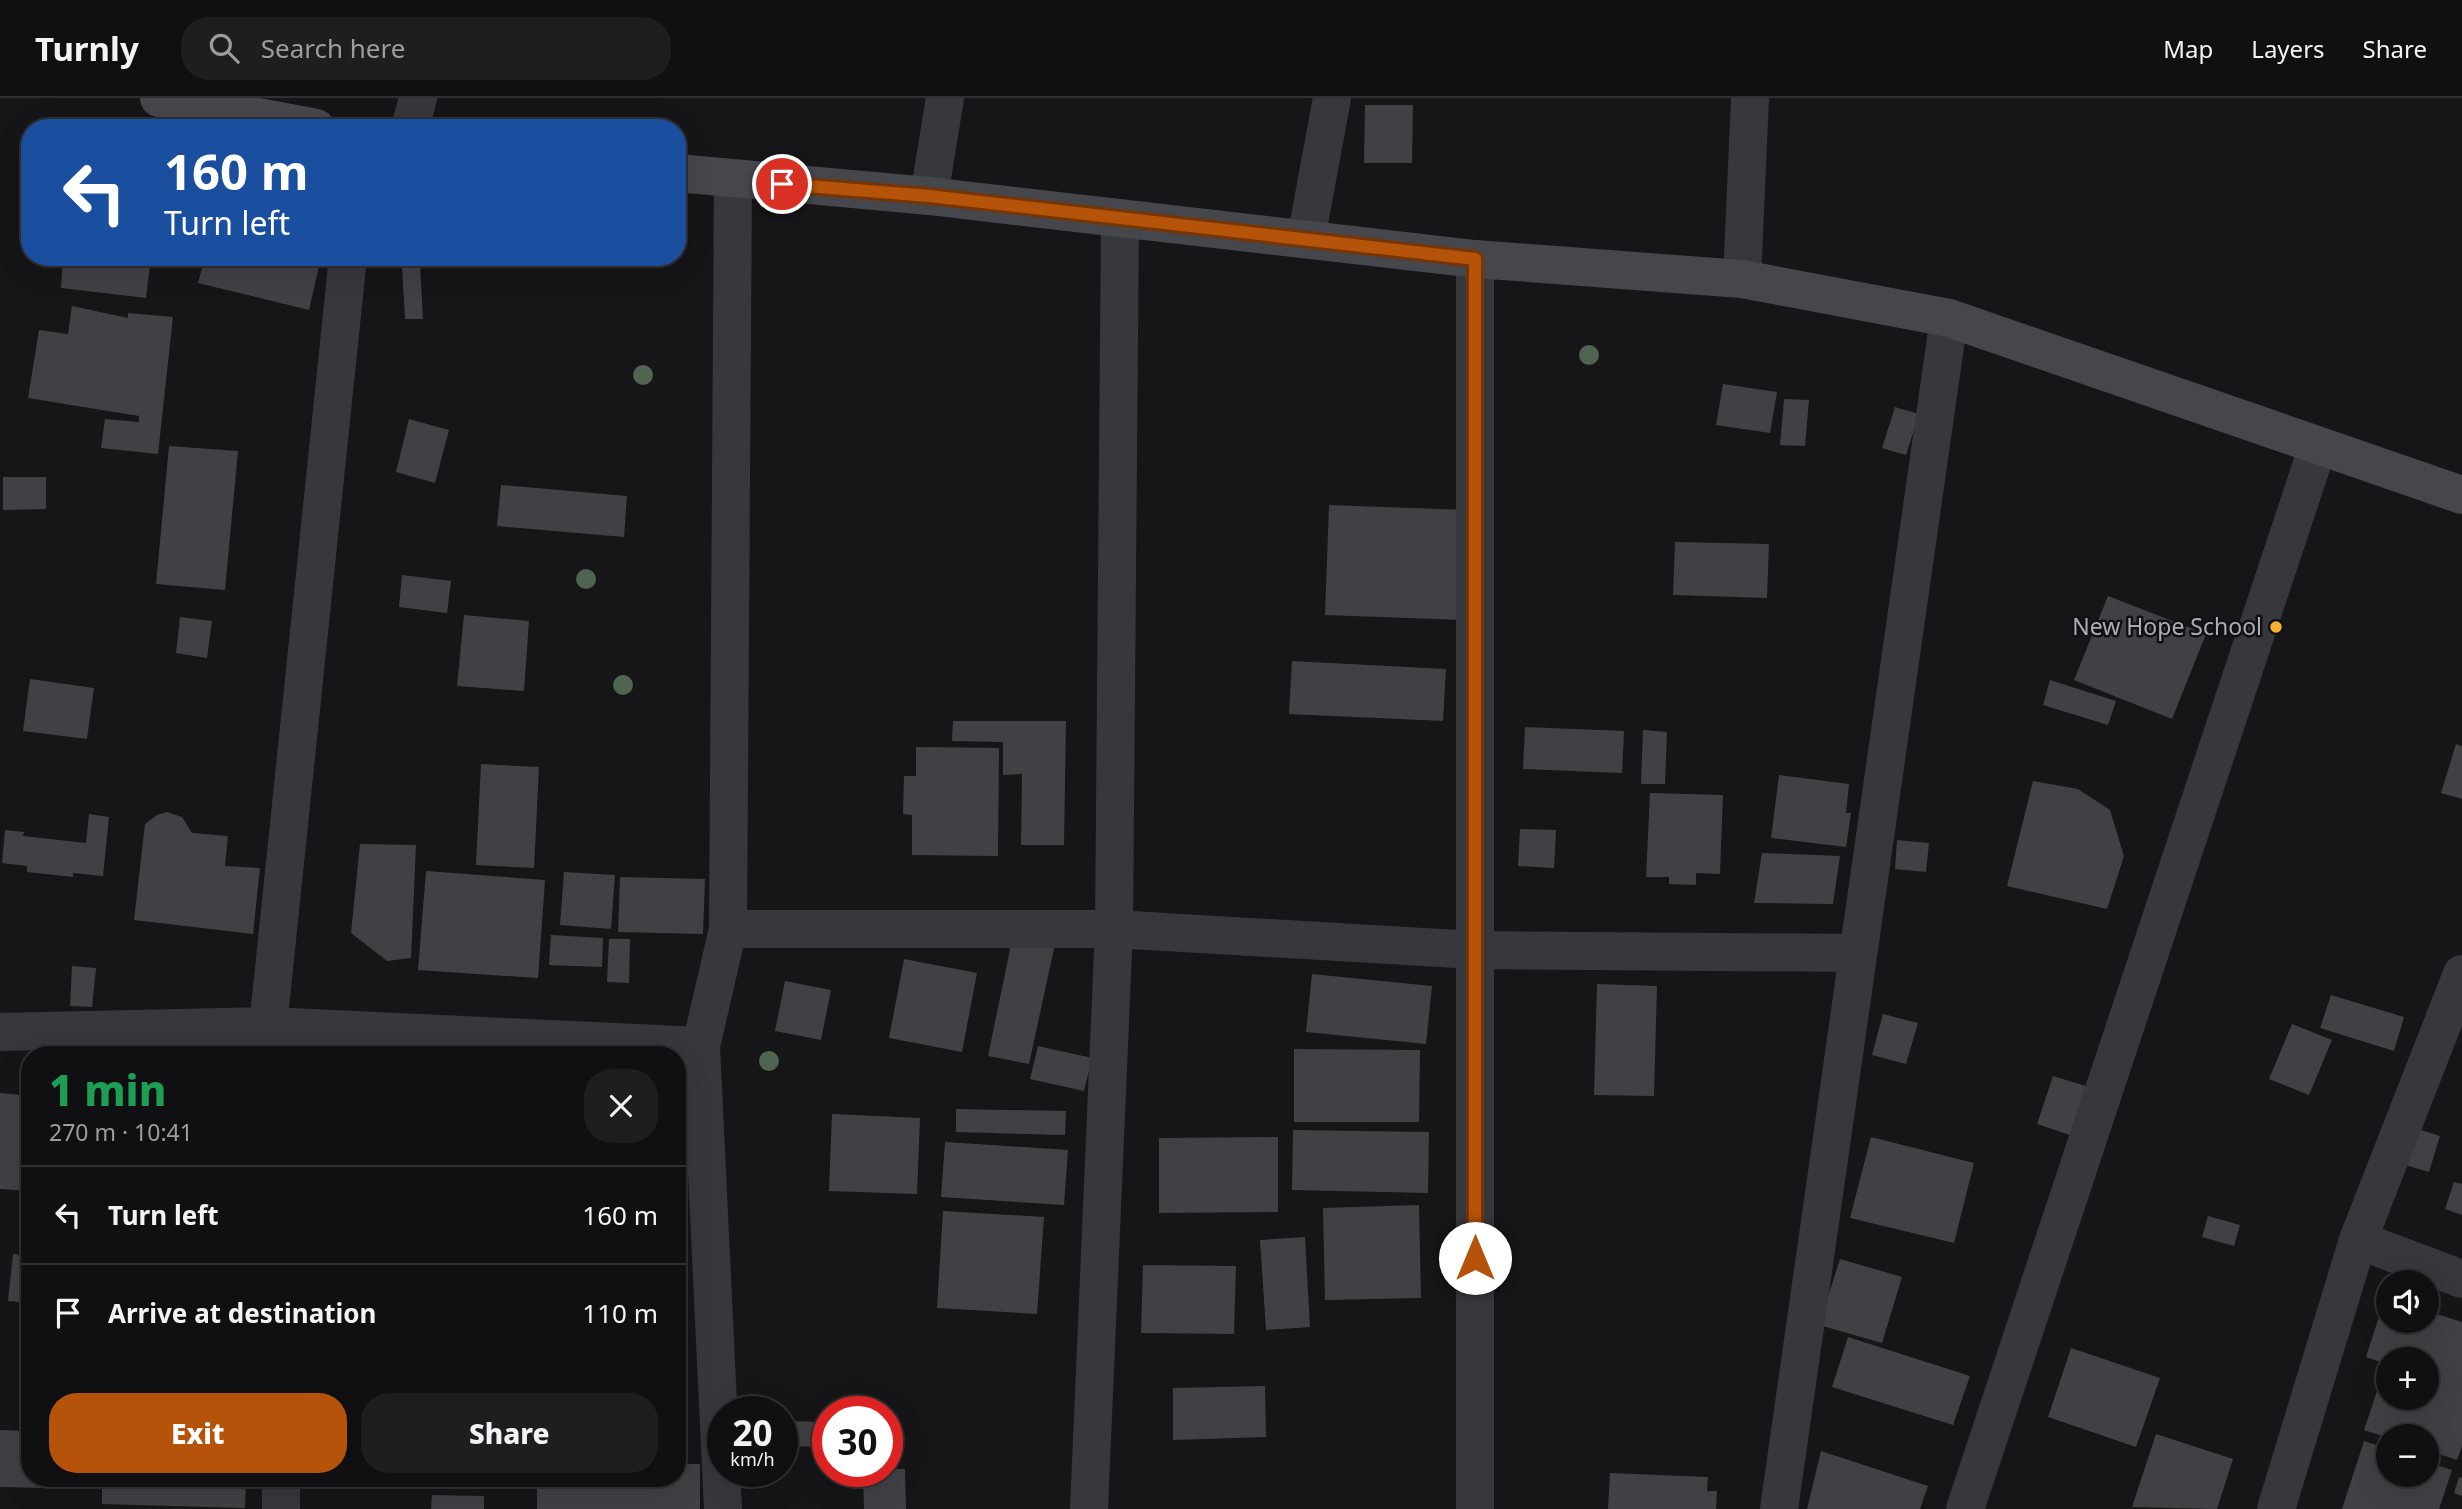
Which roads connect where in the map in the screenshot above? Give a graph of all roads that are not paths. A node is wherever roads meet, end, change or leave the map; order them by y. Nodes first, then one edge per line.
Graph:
1 (159, 98) edge
2 (418, 98) edge
3 (945, 98) edge
4 (1332, 98) edge
5 (1751, 98) edge
6 (269, 119) edge
7 (412, 119) edge
8 (686, 174) edge
9 (733, 180) junction
10 (929, 196) junction
11 (1121, 218) junction
12 (1306, 239) junction
13 (1475, 259) junction
14 (347, 266) edge
15 (1742, 279) junction
16 (1949, 318) junction
17 (2318, 446) junction
18 (2462, 495) edge
19 (728, 929) junction
20 (1114, 929) junction
21 (1475, 950) junction
22 (1858, 953) junction
23 (2462, 974) edge
24 (0, 1032) edge
25 (269, 1041) edge
26 (701, 1046) junction
27 (2358, 1240) junction
28 (2462, 1279) edge
29 (281, 1487) edge
30 (281, 1509) edge
31 (723, 1509) edge
32 (1090, 1509) edge
33 (1475, 1509) edge
34 (1779, 1509) edge
35 (1965, 1509) edge
36 (2276, 1509) edge

1 - 6 main road
2 - 7 street
3 - 10 street
4 - 12 street
5 - 15 street
8 - 9 main road
9 - 10 main road
9 - 19 street
10 - 11 main road
11 - 12 main road
11 - 20 street
12 - 13 main road
13 - 15 main road
13 - 21 street
14 - 25 street
15 - 16 main road
16 - 17 main road
16 - 22 street
17 - 18 main road
17 - 35 street
19 - 20 street
19 - 26 street
20 - 21 street
20 - 32 street
21 - 22 street
21 - 33 street
22 - 34 street
23 - 27 street
24 - 25 street
25 - 26 street
26 - 31 street
27 - 28 street
27 - 36 street
29 - 30 street

